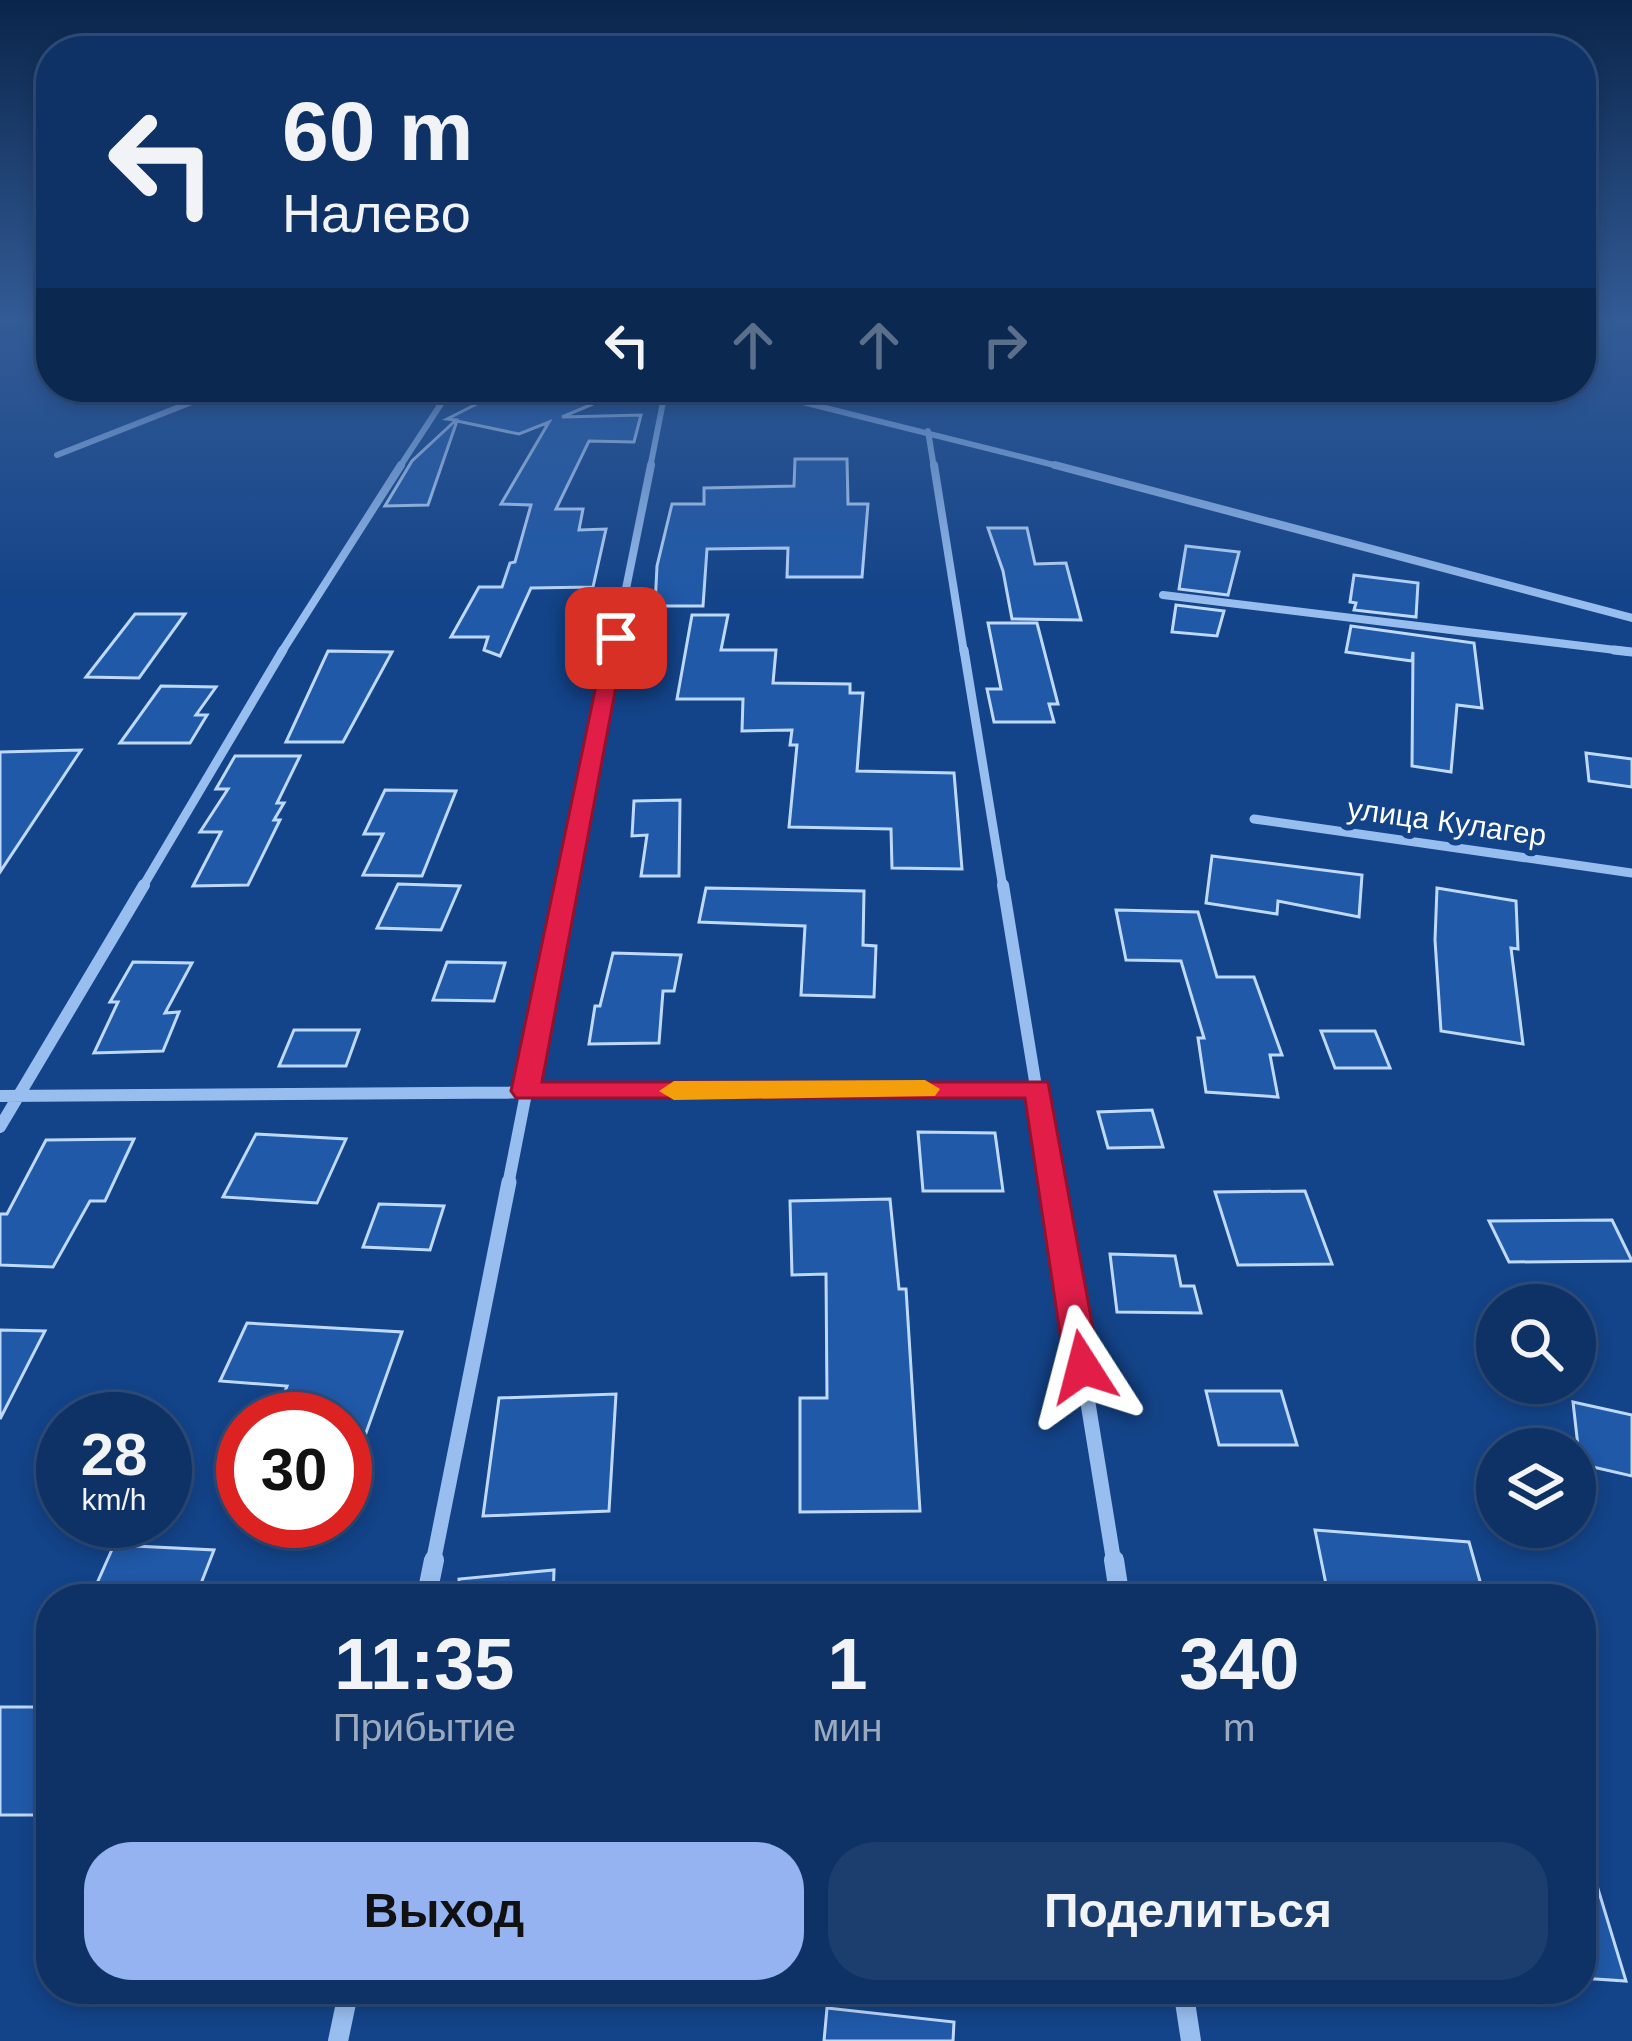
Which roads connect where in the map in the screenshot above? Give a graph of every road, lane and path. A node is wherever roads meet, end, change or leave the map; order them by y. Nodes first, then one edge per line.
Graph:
1 (158, 415) edge
2 (434, 415) edge
3 (660, 415) edge
4 (861, 415) edge
5 (928, 431) junction
6 (57, 455) dead end
7 (1163, 596) dead end
8 (1632, 618) edge
9 (1632, 652) edge
10 (1254, 819) dead end
11 (1632, 873) edge
12 (1038, 1089) junction
13 (526, 1091) junction
14 (0, 1096) edge
15 (17, 1096) junction
16 (0, 1127) edge
17 (429, 1584) edge
18 (1118, 1584) edge
19 (346, 2004) edge
20 (1185, 2004) edge
21 (338, 2041) edge
22 (1191, 2041) edge

1 - 6 street
2 - 15 street
3 - 13 street
4 - 5 street
5 - 8 street
5 - 12 street
7 - 9 street
10 - 11 street, улица Кулагер
12 - 13 street
12 - 18 street
13 - 15 street
13 - 17 street
14 - 15 street
15 - 16 street
19 - 21 street
20 - 22 street

